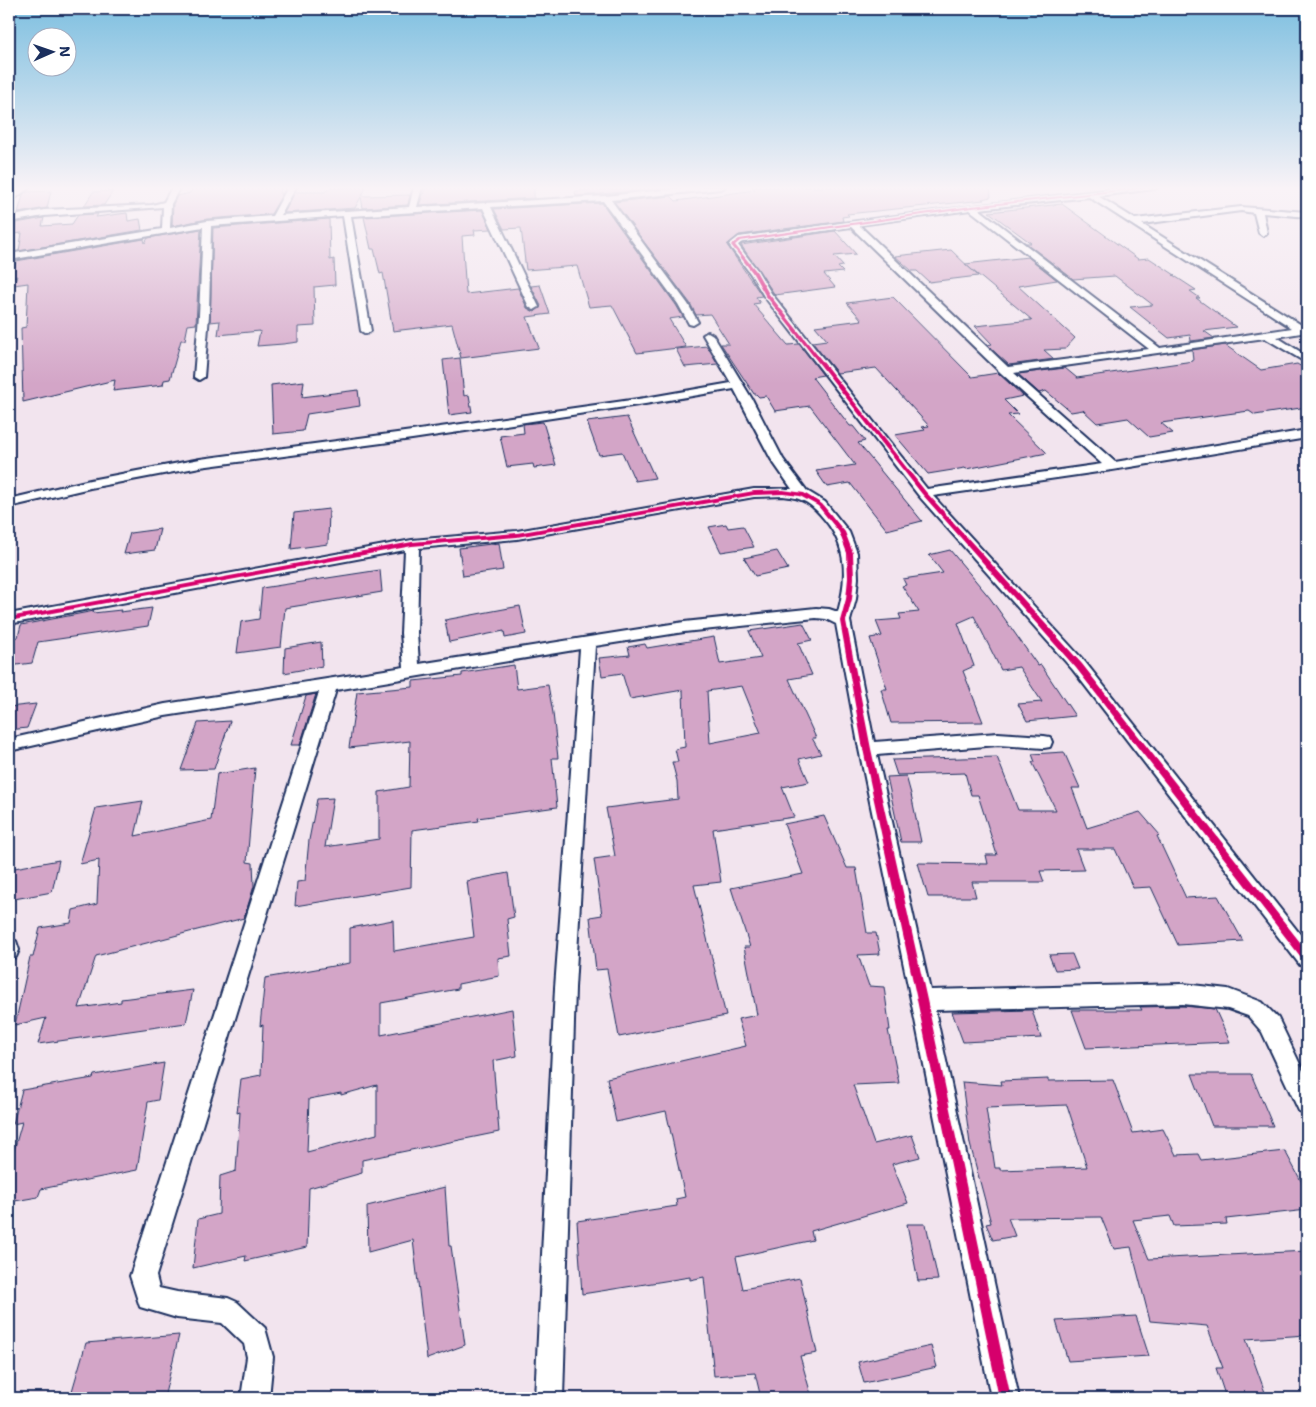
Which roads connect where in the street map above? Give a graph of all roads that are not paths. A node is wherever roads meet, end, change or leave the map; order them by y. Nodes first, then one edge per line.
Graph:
1 (34, 253) edge
2 (206, 253) edge
3 (353, 253) edge
4 (508, 253) edge
5 (645, 253) edge
6 (739, 253) edge
7 (883, 253) edge
8 (1031, 253) edge
9 (1183, 253) edge
10 (9, 257) edge
11 (534, 307) dead end
12 (693, 322) dead end
13 (1304, 329) edge
14 (366, 331) dead end
15 (708, 335) dead end
16 (1267, 335) junction
17 (1158, 351) junction
18 (1307, 360) edge
19 (1005, 370) junction
20 (199, 377) dead end
21 (737, 384) junction
22 (1306, 435) edge
23 (1112, 466) junction
24 (924, 493) junction
25 (802, 494) junction
26 (9, 503) edge
27 (412, 544) junction
28 (9, 619) edge
29 (843, 621) junction
30 (588, 642) junction
31 (412, 671) junction
32 (329, 685) junction
33 (1044, 742) dead end
34 (9, 745) edge
35 (867, 749) junction
36 (1307, 958) edge
37 (922, 1000) junction
38 (1307, 1103) edge
39 (254, 1398) edge
40 (549, 1398) edge
41 (1005, 1398) edge

1 - 10 street
2 - 20 street
3 - 14 street
4 - 11 street
5 - 12 street
6 - 24 street
7 - 19 street
8 - 17 street
9 - 13 street
13 - 16 street
15 - 21 street
16 - 17 street
16 - 18 street
17 - 19 street
19 - 23 street
21 - 25 street
21 - 26 street
22 - 23 street
23 - 24 street
24 - 36 street
25 - 27 street
25 - 29 street
27 - 28 street
27 - 31 street
29 - 30 street
29 - 35 street
30 - 31 street
30 - 40 street
31 - 32 street
32 - 34 street
32 - 39 street
33 - 35 street
35 - 37 street
37 - 38 street
37 - 41 street

